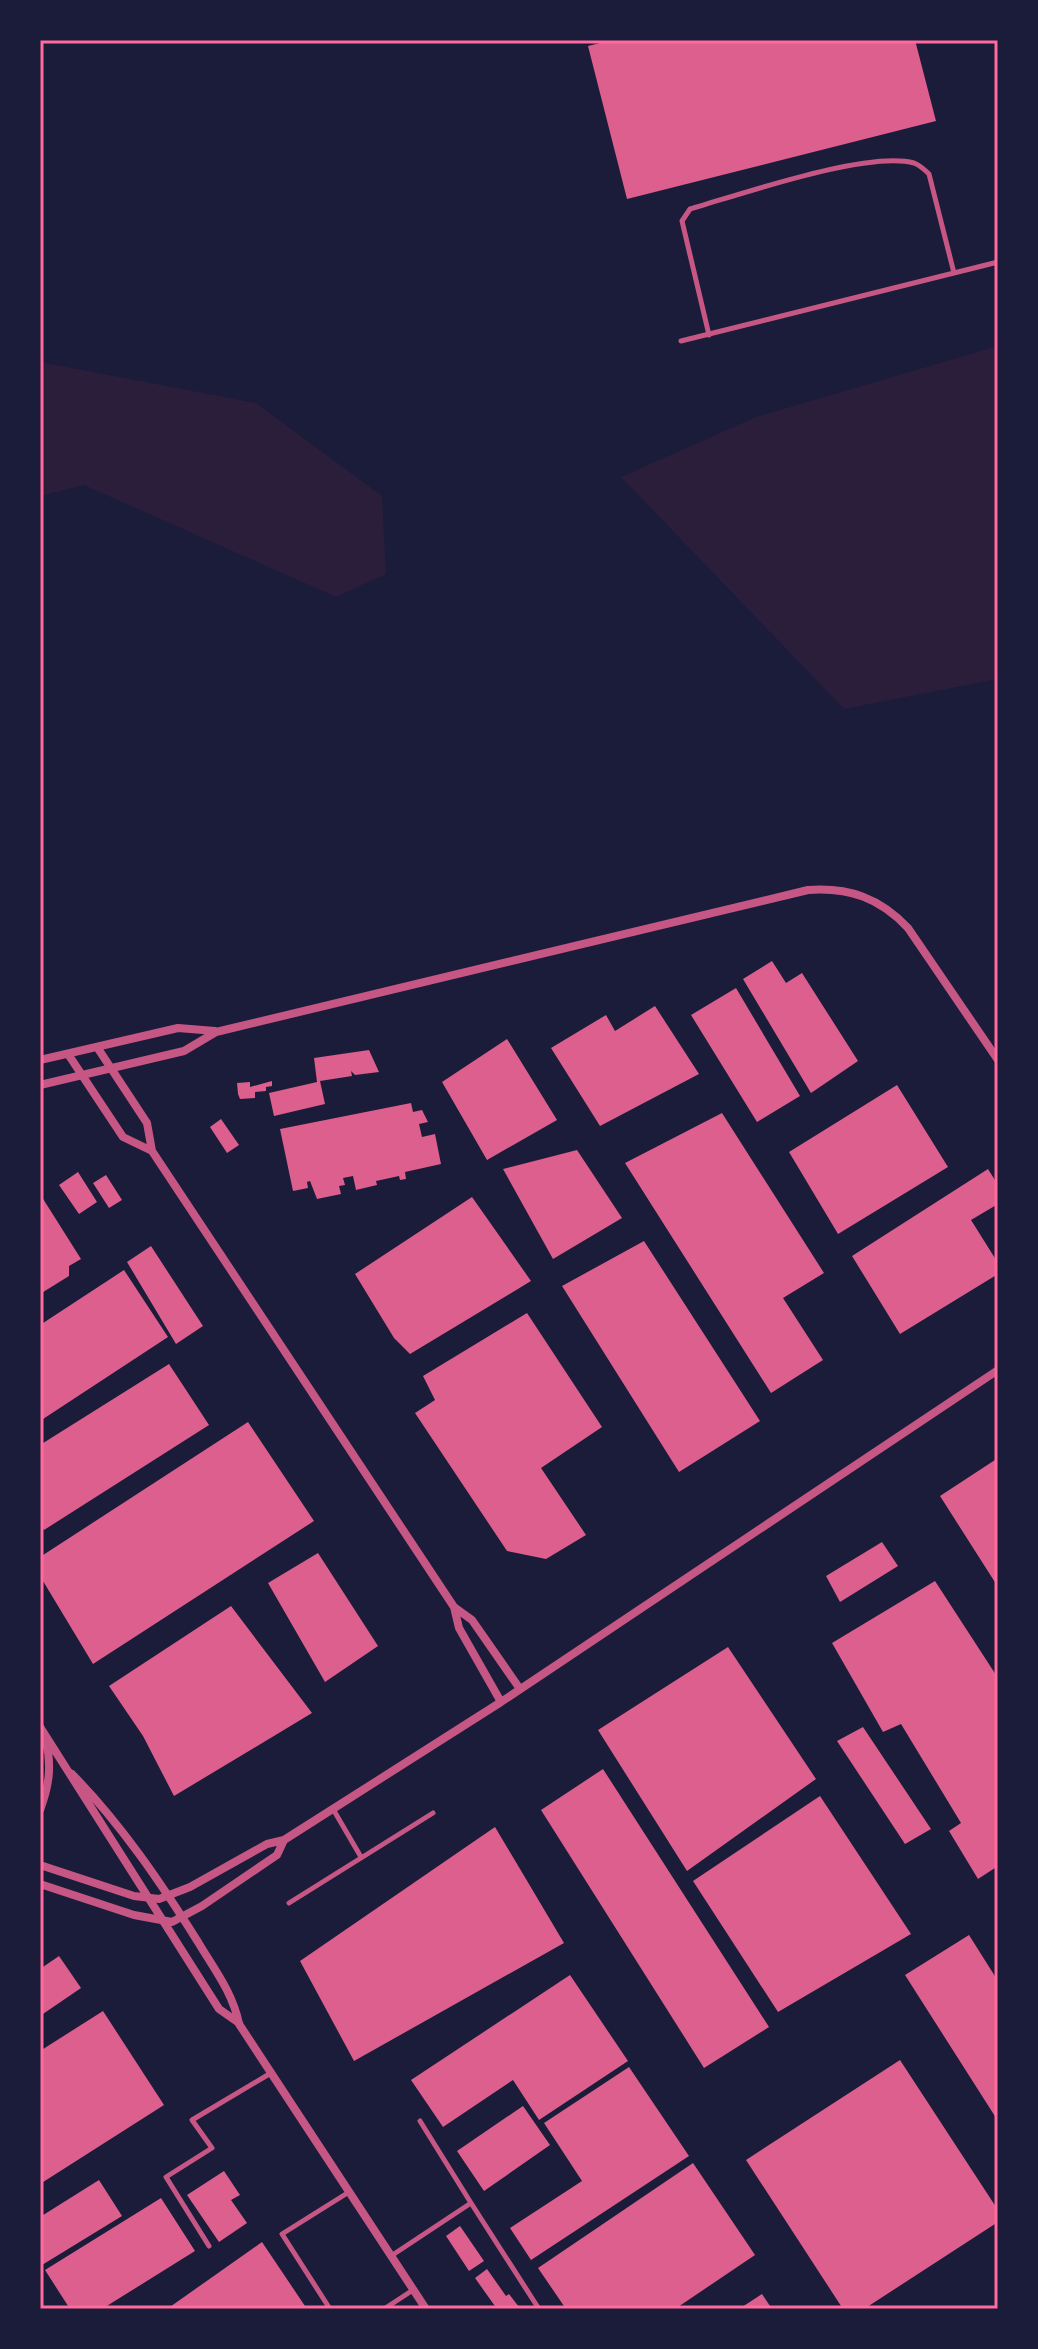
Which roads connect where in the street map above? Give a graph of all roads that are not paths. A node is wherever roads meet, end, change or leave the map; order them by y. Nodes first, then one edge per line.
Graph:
1 (998, 262) edge
2 (954, 273) junction
3 (709, 335) junction
4 (681, 341) dead end
5 (216, 1032) junction
6 (97, 1047) junction
7 (68, 1054) junction
8 (40, 1060) edge
9 (998, 1060) edge
10 (112, 1068) junction
11 (81, 1076) junction
12 (40, 1085) edge
13 (152, 1151) junction
14 (998, 1370) edge
15 (454, 1607) junction
16 (520, 1689) junction
17 (501, 1702) junction
18 (42, 1730) edge
19 (72, 1774) junction
20 (333, 1809) junction
21 (40, 1810) edge
22 (433, 1813) dead end
23 (284, 1840) junction
24 (361, 1857) junction
25 (40, 1865) edge
26 (40, 1884) edge
27 (169, 1896) junction
28 (148, 1899) junction
29 (289, 1903) dead end
30 (183, 1918) junction
31 (163, 1922) junction
32 (239, 2024) junction
33 (272, 2073) junction
34 (420, 2121) dead end
35 (349, 2192) junction
36 (471, 2203) junction
37 (209, 2246) dead end
38 (391, 2256) junction
39 (413, 2290) junction
40 (330, 2309) edge
41 (384, 2309) edge
42 (425, 2309) edge
43 (539, 2309) edge

1 - 2 lane
2 - 3 lane
2 - 3 lane
3 - 4 lane
5 - 6 street
5 - 9 street
5 - 10 street
6 - 7 street
6 - 10 street
7 - 8 street
7 - 11 street
10 - 11 street
10 - 13 street
11 - 12 street
11 - 13 street
13 - 15 street
14 - 16 street
15 - 16 street
15 - 17 street
16 - 17 street
17 - 20 street
18 - 19 street
18 - 21 street
19 - 27 street
19 - 28 street
20 - 23 street
20 - 24 lane
22 - 24 lane
23 - 27 street
23 - 30 street
24 - 29 lane
25 - 28 street
26 - 31 street
27 - 28 street
27 - 30 street
28 - 31 street
30 - 31 street
30 - 32 street
31 - 32 street
32 - 33 street
33 - 35 street
33 - 37 lane
34 - 36 lane
35 - 38 street
35 - 40 lane
36 - 38 lane
36 - 43 lane
38 - 39 street
39 - 41 lane
39 - 42 street

